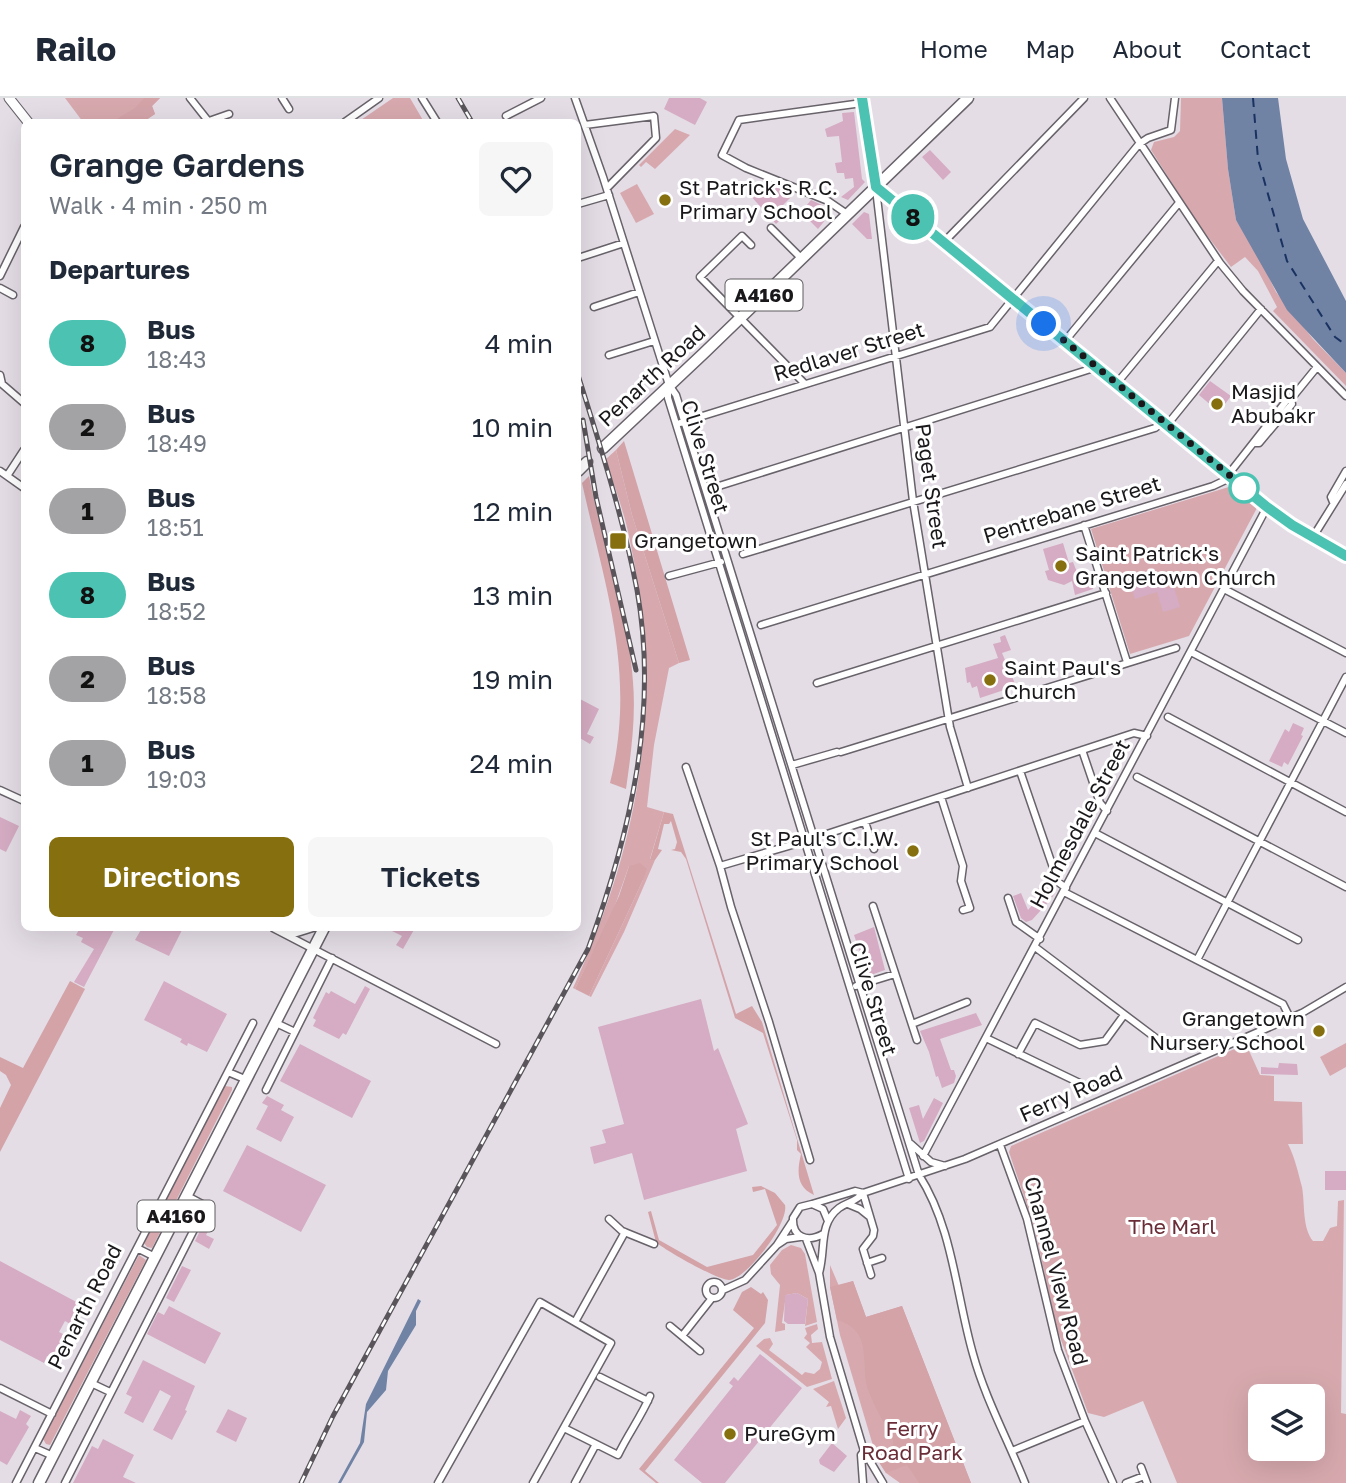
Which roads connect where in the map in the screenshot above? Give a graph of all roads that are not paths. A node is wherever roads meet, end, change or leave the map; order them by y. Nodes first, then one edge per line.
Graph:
1 (9, 98) edge
2 (190, 98) edge
3 (282, 98) edge
4 (379, 98) edge
5 (422, 98) edge
6 (522, 98) edge
7 (541, 98) edge
8 (575, 98) edge
9 (968, 98) edge
10 (1084, 98) edge
11 (1110, 98) edge
12 (1175, 98) edge
13 (862, 101) edge
14 (526, 106) junction
15 (289, 109) dead end
16 (229, 114) dead end
17 (506, 116) dead end
18 (26, 119) edge
19 (207, 119) edge
20 (216, 119) edge
21 (349, 119) edge
22 (436, 119) edge
23 (585, 125) junction
24 (1139, 144) junction
25 (876, 187) junction
26 (608, 191) junction
27 (581, 203) edge
28 (1178, 204) junction
29 (847, 214) junction
30 (771, 228) dead end
31 (21, 234) edge
32 (944, 242) junction
33 (624, 243) junction
34 (751, 245) dead end
35 (581, 257) edge
36 (802, 258) junction
37 (1218, 261) junction
38 (0, 276) edge
39 (0, 288) edge
40 (639, 292) junction
41 (13, 295) dead end
42 (1012, 298) junction
43 (594, 307) dead end
44 (1261, 309) junction
45 (741, 318) junction
46 (654, 341) junction
47 (1065, 341) junction
48 (609, 355) dead end
49 (895, 356) junction
50 (1097, 367) junction
51 (1317, 367) junction
52 (0, 375) edge
53 (804, 383) junction
54 (1117, 383) junction
55 (669, 385) junction
56 (1346, 396) edge
57 (21, 400) edge
58 (684, 422) junction
59 (1165, 423) junction
60 (676, 424) junction
61 (904, 429) junction
62 (21, 455) edge
63 (581, 468) edge
64 (0, 471) edge
65 (1346, 471) edge
66 (7, 476) junction
67 (1230, 476) junction
68 (1346, 484) edge
69 (21, 486) edge
70 (719, 486) dead end
71 (706, 490) junction
72 (698, 493) junction
73 (913, 501) junction
74 (1333, 502) junction
75 (1267, 507) junction
76 (1084, 525) junction
77 (1313, 537) junction
78 (744, 554) dead end
79 (1346, 556) edge
80 (724, 561) junction
81 (926, 574) junction
82 (669, 576) dead end
83 (1224, 589) junction
84 (1106, 593) junction
85 (761, 625) dead end
86 (937, 645) junction
87 (1176, 648) dead end
88 (1191, 652) junction
89 (1346, 653) edge
90 (1127, 662) junction
91 (1346, 677) edge
92 (817, 683) dead end
93 (1168, 717) dead end
94 (948, 718) junction
95 (1324, 721) junction
96 (1346, 733) edge
97 (1147, 736) junction
98 (1082, 750) junction
99 (792, 765) junction
100 (686, 767) dead end
101 (1020, 771) junction
102 (1137, 777) dead end
103 (1291, 782) junction
104 (968, 788) junction
105 (0, 790) edge
106 (941, 797) junction
107 (21, 800) edge
108 (1107, 811) junction
109 (1346, 812) edge
110 (865, 822) junction
111 (1095, 833) junction
112 (827, 834) dead end
113 (814, 838) junction
114 (806, 841) junction
115 (1259, 842) junction
116 (874, 849) dead end
117 (720, 866) junction
118 (1346, 887) edge
119 (1065, 890) junction
120 (1008, 898) dead end
121 (1227, 903) junction
122 (873, 906) dead end
123 (963, 910) dead end
124 (303, 931) edge
125 (322, 931) edge
126 (281, 932) joint
127 (1040, 939) junction
128 (1298, 940) dead end
129 (1035, 947) junction
130 (313, 949) junction
131 (332, 958) junction
132 (1197, 960) junction
133 (895, 974) junction
134 (860, 985) junction
135 (1346, 987) edge
136 (851, 988) junction
137 (967, 1002) dead end
138 (1124, 1015) junction
139 (1290, 1018) junction
140 (253, 1023) dead end
141 (276, 1023) junction
142 (912, 1024) junction
143 (295, 1032) junction
144 (986, 1038) junction
145 (917, 1040) dead end
146 (496, 1044) dead end
147 (1169, 1048) dead end
148 (1018, 1054) junction
149 (228, 1072) junction
150 (247, 1080) junction
151 (1090, 1088) dead end
152 (266, 1090) dead end
153 (909, 1143) junction
154 (1000, 1144) junction
155 (923, 1156) junction
156 (810, 1160) dead end
157 (946, 1166) junction
158 (919, 1175) junction
159 (909, 1179) junction
160 (863, 1193) junction
161 (187, 1196) junction
162 (812, 1204) junction
163 (848, 1204) junction
164 (870, 1217) junction
165 (609, 1219) dead end
166 (828, 1221) junction
167 (792, 1222) junction
168 (625, 1232) junction
169 (823, 1234) junction
170 (803, 1238) junction
171 (653, 1244) dead end
172 (777, 1245) junction
173 (137, 1248) junction
174 (155, 1257) junction
175 (881, 1258) dead end
176 (867, 1263) junction
177 (819, 1273) junction
178 (871, 1275) dead end
179 (723, 1290) junction
180 (712, 1298) junction
181 (575, 1322) junction
182 (670, 1326) dead end
183 (682, 1336) junction
184 (700, 1351) dead end
185 (600, 1377) dead end
186 (91, 1383) junction
187 (0, 1388) edge
188 (110, 1392) junction
189 (52, 1414) junction
190 (1085, 1421) junction
191 (564, 1428) junction
192 (596, 1444) junction
193 (35, 1448) junction
194 (864, 1451) junction
195 (1012, 1451) junction
196 (53, 1456) junction
197 (1141, 1467) dead end
198 (1145, 1479) edge
199 (16, 1483) edge
200 (39, 1483) edge
201 (65, 1483) edge
202 (438, 1483) edge
203 (533, 1483) edge
204 (575, 1483) edge
205 (863, 1483) edge
206 (883, 1483) edge
207 (1025, 1483) edge
208 (1113, 1483) edge
209 (1126, 1483) edge

1 - 18 street
2 - 19 street
3 - 15 street
4 - 21 street
5 - 22 street
6 - 14 street
7 - 14 street
8 - 23 street
9 - 25 main road, Penarth Road / A4160
10 - 32 street
11 - 24 street
12 - 24 street
13 - 25 main road
13 - 29 street
14 - 17 street
16 - 20 street
23 - 26 street
23 - 26 street
24 - 28 street
24 - 42 street, Redlaver Street
25 - 29 main road, Penarth Road / A4160
25 - 32 main road
25 - 49 street, Paget Street
26 - 27 street
26 - 33 street
28 - 37 street
28 - 47 street
29 - 36 main road, Penarth Road / A4160
30 - 36 street
31 - 38 street
32 - 42 main road
33 - 35 street
33 - 40 street
34 - 45 street
36 - 45 main road, Penarth Road / A4160
37 - 44 street
37 - 54 street
39 - 41 street
40 - 43 street
40 - 46 street
42 - 47 main road
42 - 49 street, Redlaver Street
44 - 51 street
44 - 59 street
45 - 53 street
45 - 55 main road, Penarth Road / A4160
46 - 48 street
46 - 55 street
47 - 50 main road
49 - 53 street, Redlaver Street
49 - 61 street, Paget Street
50 - 54 main road
50 - 61 street
51 - 56 street
51 - 67 street
52 - 57 street
53 - 58 street, Redlaver Street
54 - 59 main road
55 - 58 street, Clive Street
55 - 60 street, Clive Street
55 - 63 main road, Penarth Road / A4160
58 - 60 street, Redlaver Street
58 - 71 street, Clive Street
59 - 67 main road
59 - 73 street
60 - 72 street, Clive Street
61 - 70 street
61 - 73 street, Paget Street
62 - 66 street
64 - 66 street
65 - 74 street
66 - 69 street
67 - 75 main road
67 - 76 street, Pentrebane Street
68 - 74 street
71 - 72 street
71 - 80 street, Clive Street
72 - 80 street, Clive Street
73 - 78 street
73 - 81 street, Paget Street
74 - 77 street
75 - 77 main road
75 - 83 street, Holmesdale Street
76 - 81 street, Pentrebane Street
76 - 84 street
77 - 79 main road
80 - 82 street
80 - 99 street, Clive Street
80 - 114 street, Clive Street
81 - 85 street, Pentrebane Street
81 - 86 street, Paget Street
83 - 88 street, Holmesdale Street
83 - 89 street
84 - 86 street
84 - 90 street
86 - 92 street
86 - 94 street, Paget Street
87 - 90 street
88 - 95 street
88 - 97 street, Holmesdale Street
90 - 94 street
91 - 95 street
93 - 103 street
94 - 99 street
94 - 104 street, Paget Street
95 - 96 street
95 - 103 street
97 - 98 street
97 - 108 street, Holmesdale Street
98 - 101 street
98 - 108 street
99 - 113 street, Clive Street
100 - 117 street
101 - 104 street
101 - 119 street
102 - 115 street
103 - 109 street
103 - 115 street
104 - 106 street
105 - 107 street
106 - 110 street
106 - 123 street
108 - 111 street, Holmesdale Street
110 - 112 street
110 - 116 street
111 - 119 street, Holmesdale Street
111 - 121 street
113 - 114 street
113 - 134 street, Clive Street
114 - 117 street
114 - 136 street, Clive Street
115 - 118 street
115 - 121 street
117 - 156 street
119 - 127 street, Holmesdale Street
119 - 132 street
120 - 127 street
121 - 128 street
121 - 132 street
122 - 133 street
124 - 126 street
125 - 130 main road, Penarth Road / A4160
126 - 130 street
127 - 129 street, Holmesdale Street
129 - 138 street
129 - 144 street, Holmesdale Street
130 - 131 street
130 - 141 main road, Penarth Road / A4160
131 - 143 street
131 - 146 street
132 - 139 street
133 - 134 street
133 - 142 street
134 - 136 street
134 - 153 street, Clive Street
135 - 139 street, Ferry Road
136 - 159 street, Clive Street
137 - 142 street
138 - 147 street
138 - 148 street
139 - 154 street, Ferry Road
140 - 149 street, Penarth Road
141 - 143 street
141 - 150 main road, Penarth Road / A4160
142 - 145 street
143 - 152 street
144 - 148 street
144 - 155 street, Holmesdale Street
148 - 151 street
149 - 150 street
149 - 173 street, Penarth Road
150 - 161 main road, Penarth Road / A4160
153 - 155 street, Clive Street
153 - 158 street, Clive Street
154 - 157 street, Ferry Road
154 - 190 street, Channel View Road
155 - 157 street, Clive Street
157 - 158 street, Ferry Road
158 - 159 street, Ferry Road
158 - 195 street, Clive Street
159 - 160 street, Ferry Road
160 - 162 street, Ferry Road
160 - 163 street, Ferry Road
160 - 164 street
161 - 174 main road, Penarth Road / A4160
161 - 188 street
162 - 166 street
162 - 167 street, Ferry Road
163 - 164 street
163 - 166 street, Ferry Road
164 - 176 street
165 - 168 street
166 - 169 street, Ferry Road
167 - 170 street, Ferry Road
167 - 172 street
168 - 171 street
168 - 181 street
169 - 170 street
169 - 177 street, Ferry Road
170 - 172 street
170 - 177 street, Ferry Road
172 - 179 street
173 - 174 street
173 - 189 street, Penarth Road
174 - 186 main road, Penarth Road / A4160
175 - 176 street
176 - 178 street
177 - 194 street, Ferry Road
179 - 180 street
179 - 180 street
180 - 183 street
181 - 191 street
181 - 202 street
182 - 183 street
183 - 184 street
185 - 192 street
186 - 188 street, Penarth Road
186 - 196 main road, Penarth Road / A4160
187 - 189 street
188 - 201 street
189 - 193 street, Penarth Road
190 - 195 street
190 - 208 street, Channel View Road
191 - 192 street
191 - 203 street
192 - 204 street
193 - 196 street
193 - 199 street, Penarth Road
194 - 205 street, Ferry Road
194 - 206 street, Ferry Road
195 - 207 street, Clive Street
196 - 200 main road, Penarth Road / A4160
197 - 198 street
198 - 209 street

